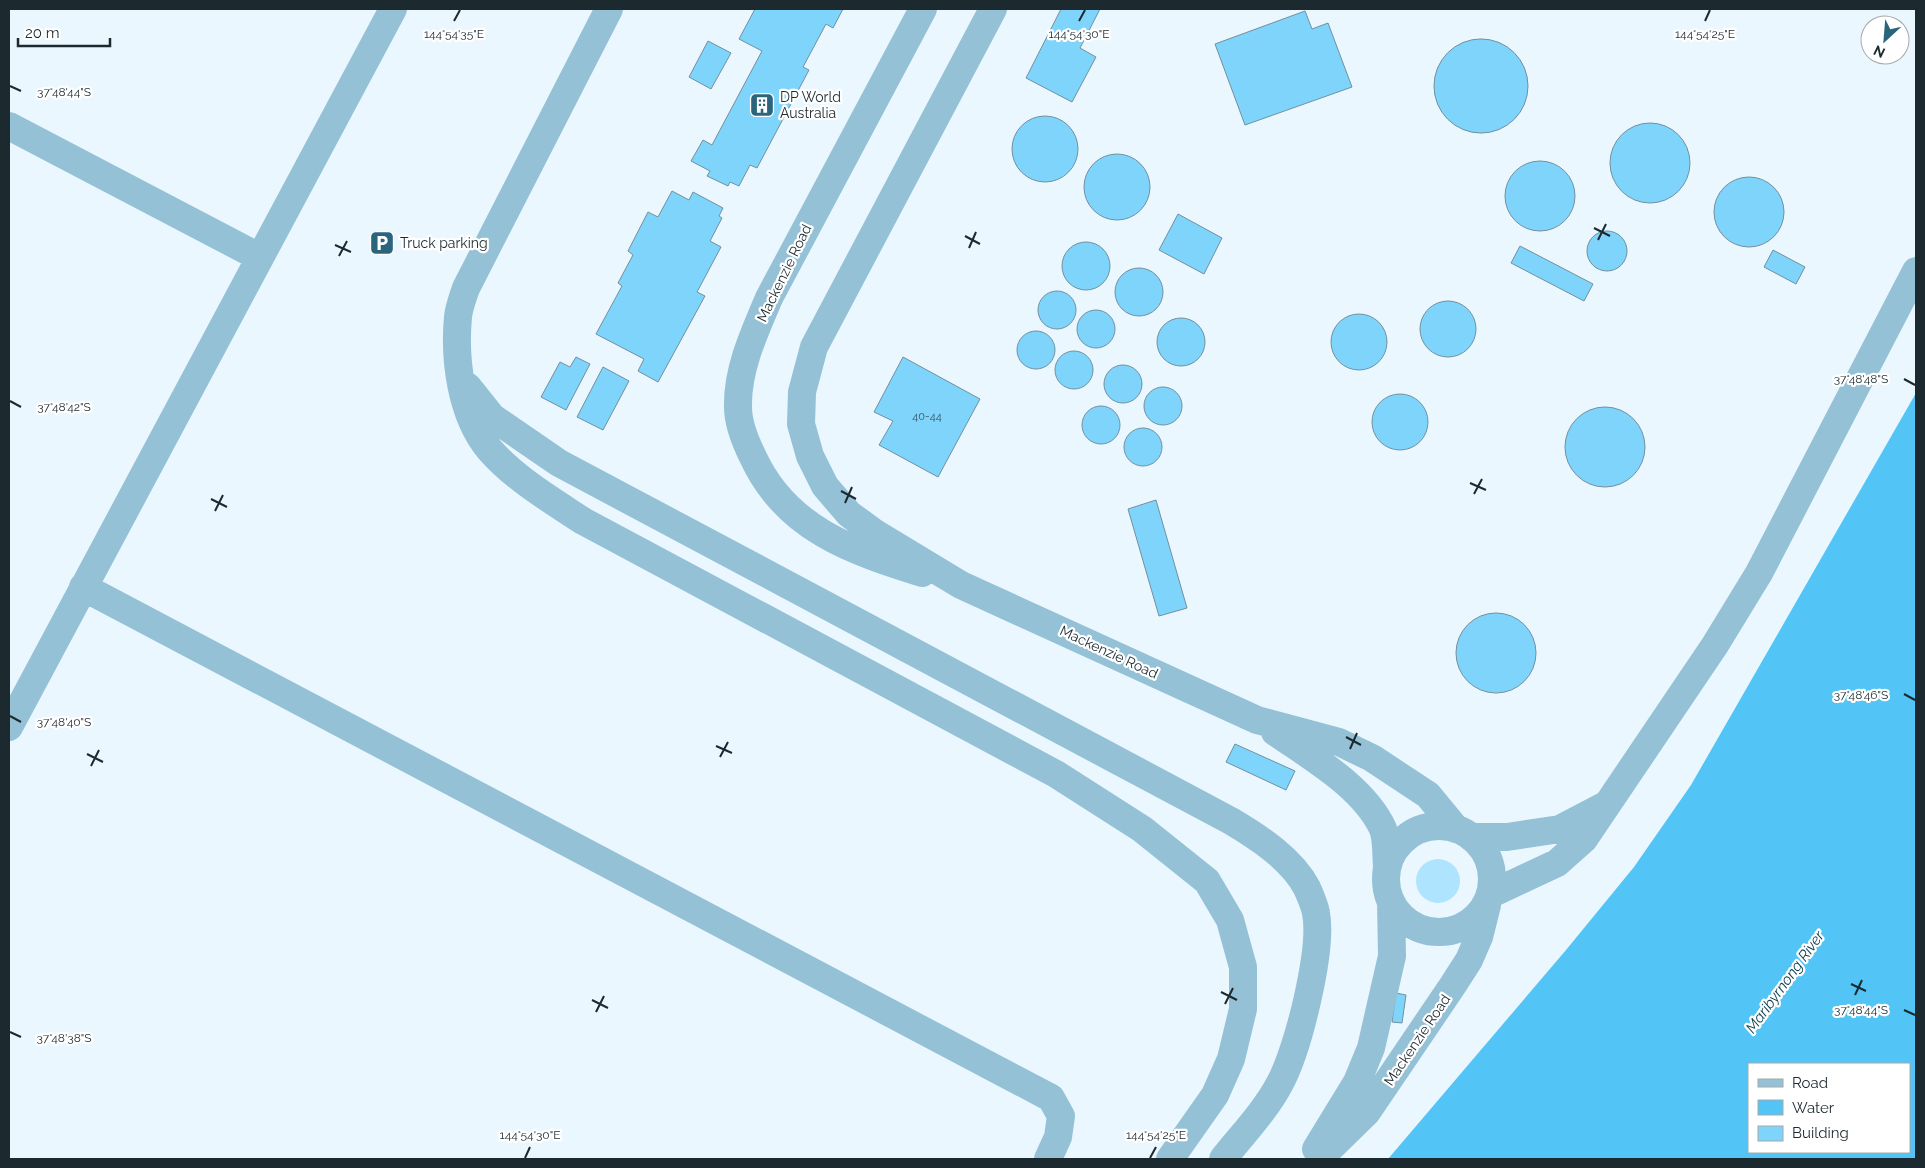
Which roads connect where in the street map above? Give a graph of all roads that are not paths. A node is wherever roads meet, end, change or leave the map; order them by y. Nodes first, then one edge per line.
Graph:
1 (393, 9) edge
2 (608, 9) edge
3 (923, 9) edge
4 (993, 9) edge
5 (9, 126) edge
6 (259, 257) junction
7 (1916, 271) edge
8 (460, 374) junction
9 (961, 585) junction
10 (83, 587) junction
11 (1257, 720) junction
12 (9, 727) edge
13 (1604, 806) junction
14 (1464, 833) junction
15 (1387, 867) junction
16 (1489, 899) junction
17 (1391, 901) junction
18 (1048, 1159) edge
19 (1170, 1159) edge
20 (1223, 1159) edge
21 (1310, 1159) edge
22 (1320, 1159) edge

1 - 6 lane
2 - 8 lane
3 - 9 lane, Mackenzie Road
4 - 9 lane, Mackenzie Road
5 - 6 lane
6 - 10 lane
7 - 13 lane
8 - 19 lane
8 - 20 lane
9 - 11 lane, Mackenzie Road
10 - 12 lane
10 - 18 lane
11 - 14 lane, Mackenzie Road
11 - 15 lane, Mackenzie Road
13 - 14 lane
13 - 16 lane
14 - 15 lane
14 - 16 lane
15 - 17 lane
16 - 17 lane
16 - 22 lane, Mackenzie Road
17 - 21 lane, Mackenzie Road

